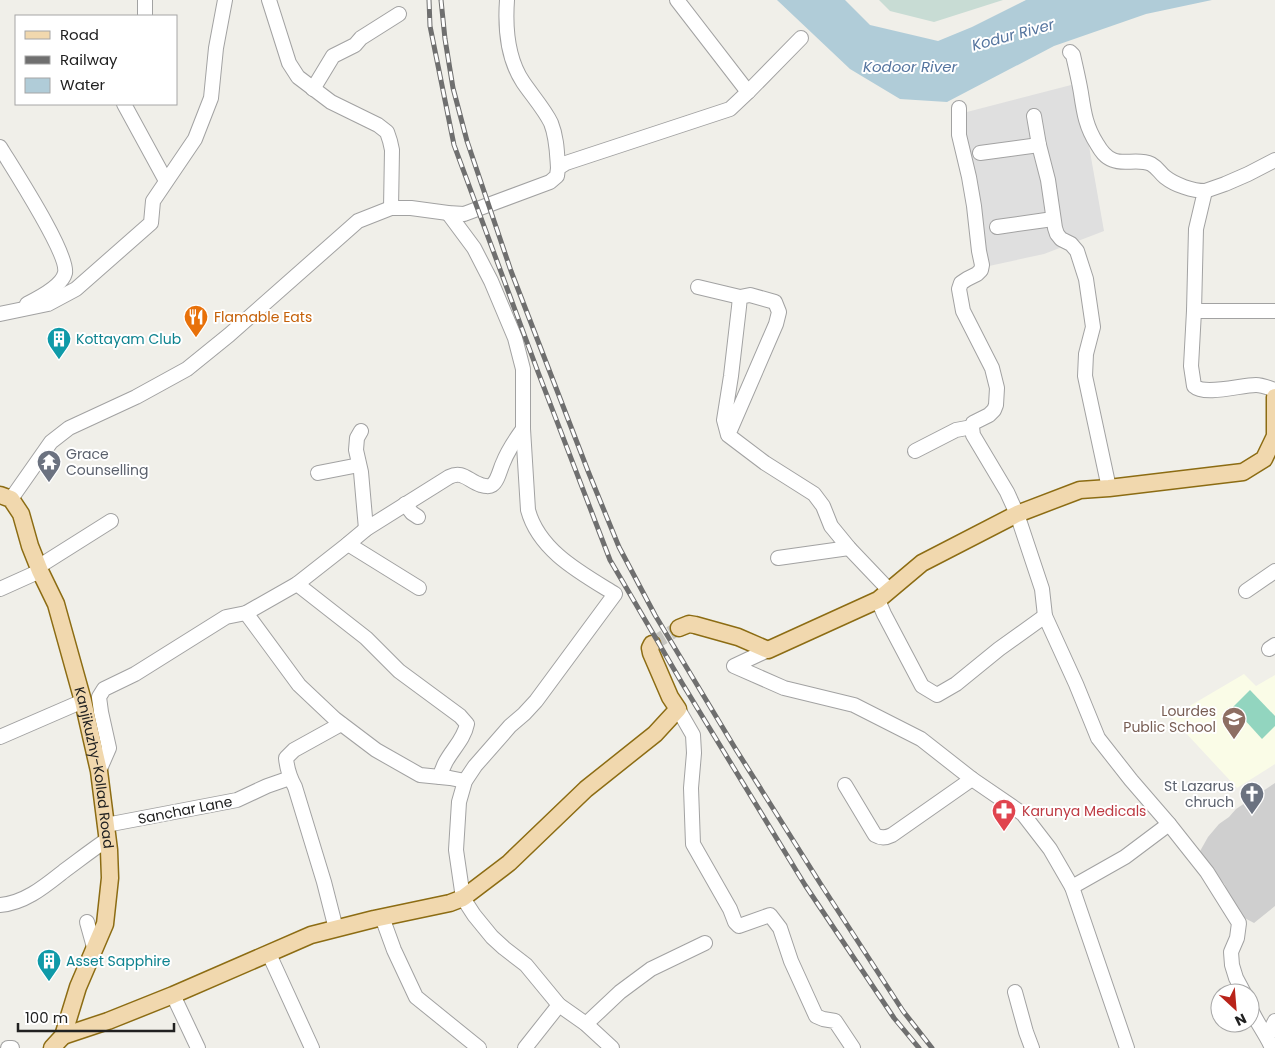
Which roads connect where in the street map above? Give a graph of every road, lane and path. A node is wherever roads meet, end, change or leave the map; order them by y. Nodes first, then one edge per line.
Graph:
1 (145, 0) edge
2 (225, 0) edge
3 (269, 0) edge
4 (507, 0) edge
5 (677, 0) edge
6 (399, 14) dead end
7 (144, 15) edge
8 (801, 38) dead end
9 (1070, 52) dead end
10 (313, 89) junction
11 (748, 92) junction
12 (125, 105) edge
13 (959, 108) dead end
14 (1034, 116) dead end
15 (1039, 145) junction
16 (0, 147) edge
17 (980, 153) dead end
18 (1275, 160) edge
19 (558, 168) junction
20 (166, 181) junction
21 (1205, 191) junction
22 (392, 208) junction
23 (448, 213) junction
24 (1053, 219) junction
25 (997, 227) dead end
26 (698, 287) dead end
27 (740, 297) junction
28 (15, 310) junction
29 (1194, 311) junction
30 (1275, 311) edge
31 (0, 314) edge
32 (1275, 390) edge
33 (1275, 397) edge
34 (972, 426) junction
35 (523, 429) junction
36 (361, 431) dead end
37 (728, 435) junction
38 (915, 451) dead end
39 (359, 465) junction
40 (318, 473) dead end
41 (1109, 488) junction
42 (6, 497) edge
43 (405, 504) junction
44 (1017, 514) junction
45 (418, 517) dead end
46 (111, 521) dead end
47 (366, 529) junction
48 (348, 544) junction
49 (849, 548) junction
50 (778, 558) dead end
51 (39, 569) junction
52 (1275, 571) edge
53 (297, 584) junction
54 (419, 588) dead end
55 (0, 589) edge
56 (1246, 591) dead end
57 (884, 595) junction
58 (246, 613) junction
59 (1045, 616) junction
60 (679, 628) tunnel mouth
61 (652, 644) dead end
62 (768, 650) junction
63 (84, 700) junction
64 (678, 709) junction
65 (341, 724) junction
66 (0, 737) edge
67 (99, 771) junction
68 (440, 777) junction
69 (290, 778) junction
70 (972, 779) junction
71 (465, 781) junction
72 (845, 785) dead end
73 (1169, 824) junction
74 (107, 832) junction
75 (1072, 887) junction
76 (463, 898) junction
77 (0, 905) edge
78 (382, 917) junction
79 (87, 922) dead end
80 (336, 929) junction
81 (706, 943) dead end
82 (94, 947) junction
83 (269, 954) junction
84 (1239, 983) edge
85 (1015, 992) dead end
86 (173, 995) junction
87 (559, 1005) junction
88 (1275, 1021) edge
89 (586, 1024) junction
90 (1260, 1027) edge
91 (57, 1042) edge
92 (1270, 1042) edge
93 (198, 1048) edge
94 (312, 1048) edge
95 (479, 1048) edge
96 (525, 1048) edge
97 (612, 1048) edge
98 (853, 1048) edge
99 (1032, 1048) edge
100 (1127, 1048) edge

1 - 7 street
2 - 20 street
3 - 10 street
4 - 19 street
5 - 11 street
6 - 10 street
8 - 11 street
9 - 21 street
10 - 22 street
11 - 19 street
12 - 20 street
13 - 34 street
14 - 15 street
15 - 17 street
15 - 24 street
16 - 28 street
18 - 21 street
19 - 23 street
20 - 28 street
21 - 29 street
22 - 23 street
22 - 42 street
23 - 35 street
24 - 25 street
24 - 41 street
26 - 27 street
27 - 37 street
27 - 37 street
28 - 31 street
29 - 30 street
29 - 32 street
33 - 41 main road
34 - 38 street
34 - 44 street
35 - 43 street
35 - 71 street
36 - 39 street
37 - 49 street
39 - 40 street
39 - 47 street
41 - 44 main road
42 - 51 main road, Kanjikuzhy-Kollad Road
43 - 45 street
43 - 47 street
44 - 57 main road
44 - 59 street
46 - 51 street
47 - 48 street
48 - 53 street
48 - 54 street
49 - 50 street
49 - 57 street
51 - 55 street
51 - 63 main road, Kanjikuzhy-Kollad Road
52 - 56 street
53 - 58 street
53 - 68 street
57 - 59 street
57 - 62 main road
58 - 65 street
58 - 67 street
59 - 73 street
60 - 62 main road
61 - 64 main road
62 - 70 street
63 - 66 street
63 - 67 main road, Kanjikuzhy-Kollad Road
64 - 76 main road
64 - 98 street
65 - 68 street
65 - 69 street
67 - 74 main road, Kanjikuzhy-Kollad Road
68 - 71 street
69 - 74 street, Sanchar Lane
69 - 80 street
70 - 72 street
70 - 75 street
71 - 76 street
73 - 75 street
73 - 84 street
74 - 77 street
74 - 82 main road, Kanjikuzhy-Kollad Road
75 - 100 street
76 - 78 main road
76 - 87 street
78 - 80 main road
78 - 95 street
79 - 82 street
80 - 83 main road
81 - 89 street
82 - 91 main road, Kanjikuzhy-Kollad Road
83 - 86 main road
83 - 94 street
85 - 99 street
86 - 91 main road
86 - 93 street
87 - 89 street
87 - 96 street
88 - 92 street
89 - 97 street
90 - 92 street

